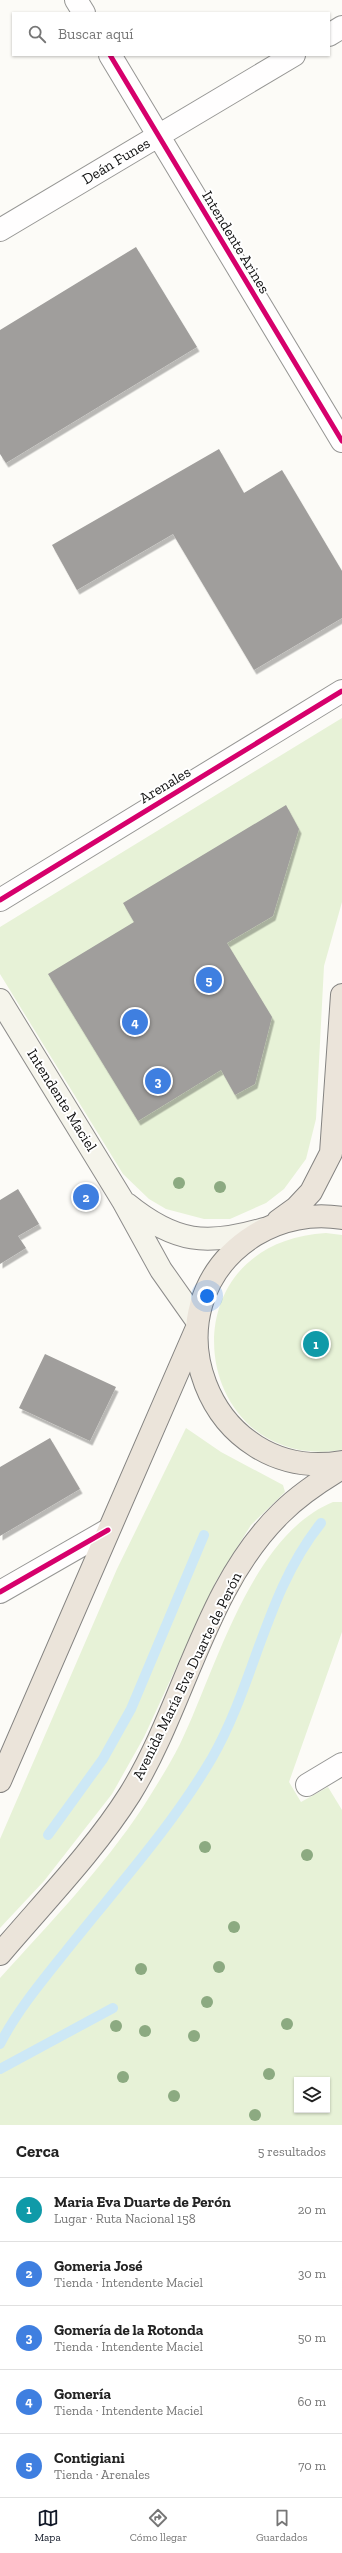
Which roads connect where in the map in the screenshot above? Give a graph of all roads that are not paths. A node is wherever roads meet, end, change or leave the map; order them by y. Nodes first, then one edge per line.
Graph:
1 (76, 0) edge
2 (83, 12) edge
3 (342, 27) edge
4 (330, 34) edge
5 (111, 56) edge
6 (292, 56) edge
7 (158, 135) junction
8 (0, 230) edge
9 (342, 441) edge
10 (342, 691) edge
11 (0, 900) edge
12 (342, 995) edge
13 (0, 1000) edge
14 (123, 1201) junction
15 (342, 1218) edge
16 (269, 1227) junction
17 (197, 1325) junction
18 (342, 1462) edge
19 (342, 1468) edge
20 (108, 1530) junction
21 (0, 1592) edge
22 (342, 1764) edge
23 (0, 1781) edge
24 (307, 1785) dead end
25 (0, 1954) edge

1 - 2 street
3 - 4 street
5 - 7 street, Intendente Arines
6 - 7 street, Deán Funes
7 - 8 street, Deán Funes
7 - 9 street, Intendente Arines
10 - 11 street, Arenales
12 - 16 highway
13 - 14 main road, Intendente Maciel
14 - 16 main road, Intendente Maciel
14 - 17 main road, Intendente Maciel
15 - 16 highway
16 - 17 highway
17 - 18 highway
17 - 20 highway
19 - 25 highway, Avenida María Eva Duarte de Perón
20 - 21 street
20 - 23 highway
22 - 24 street

